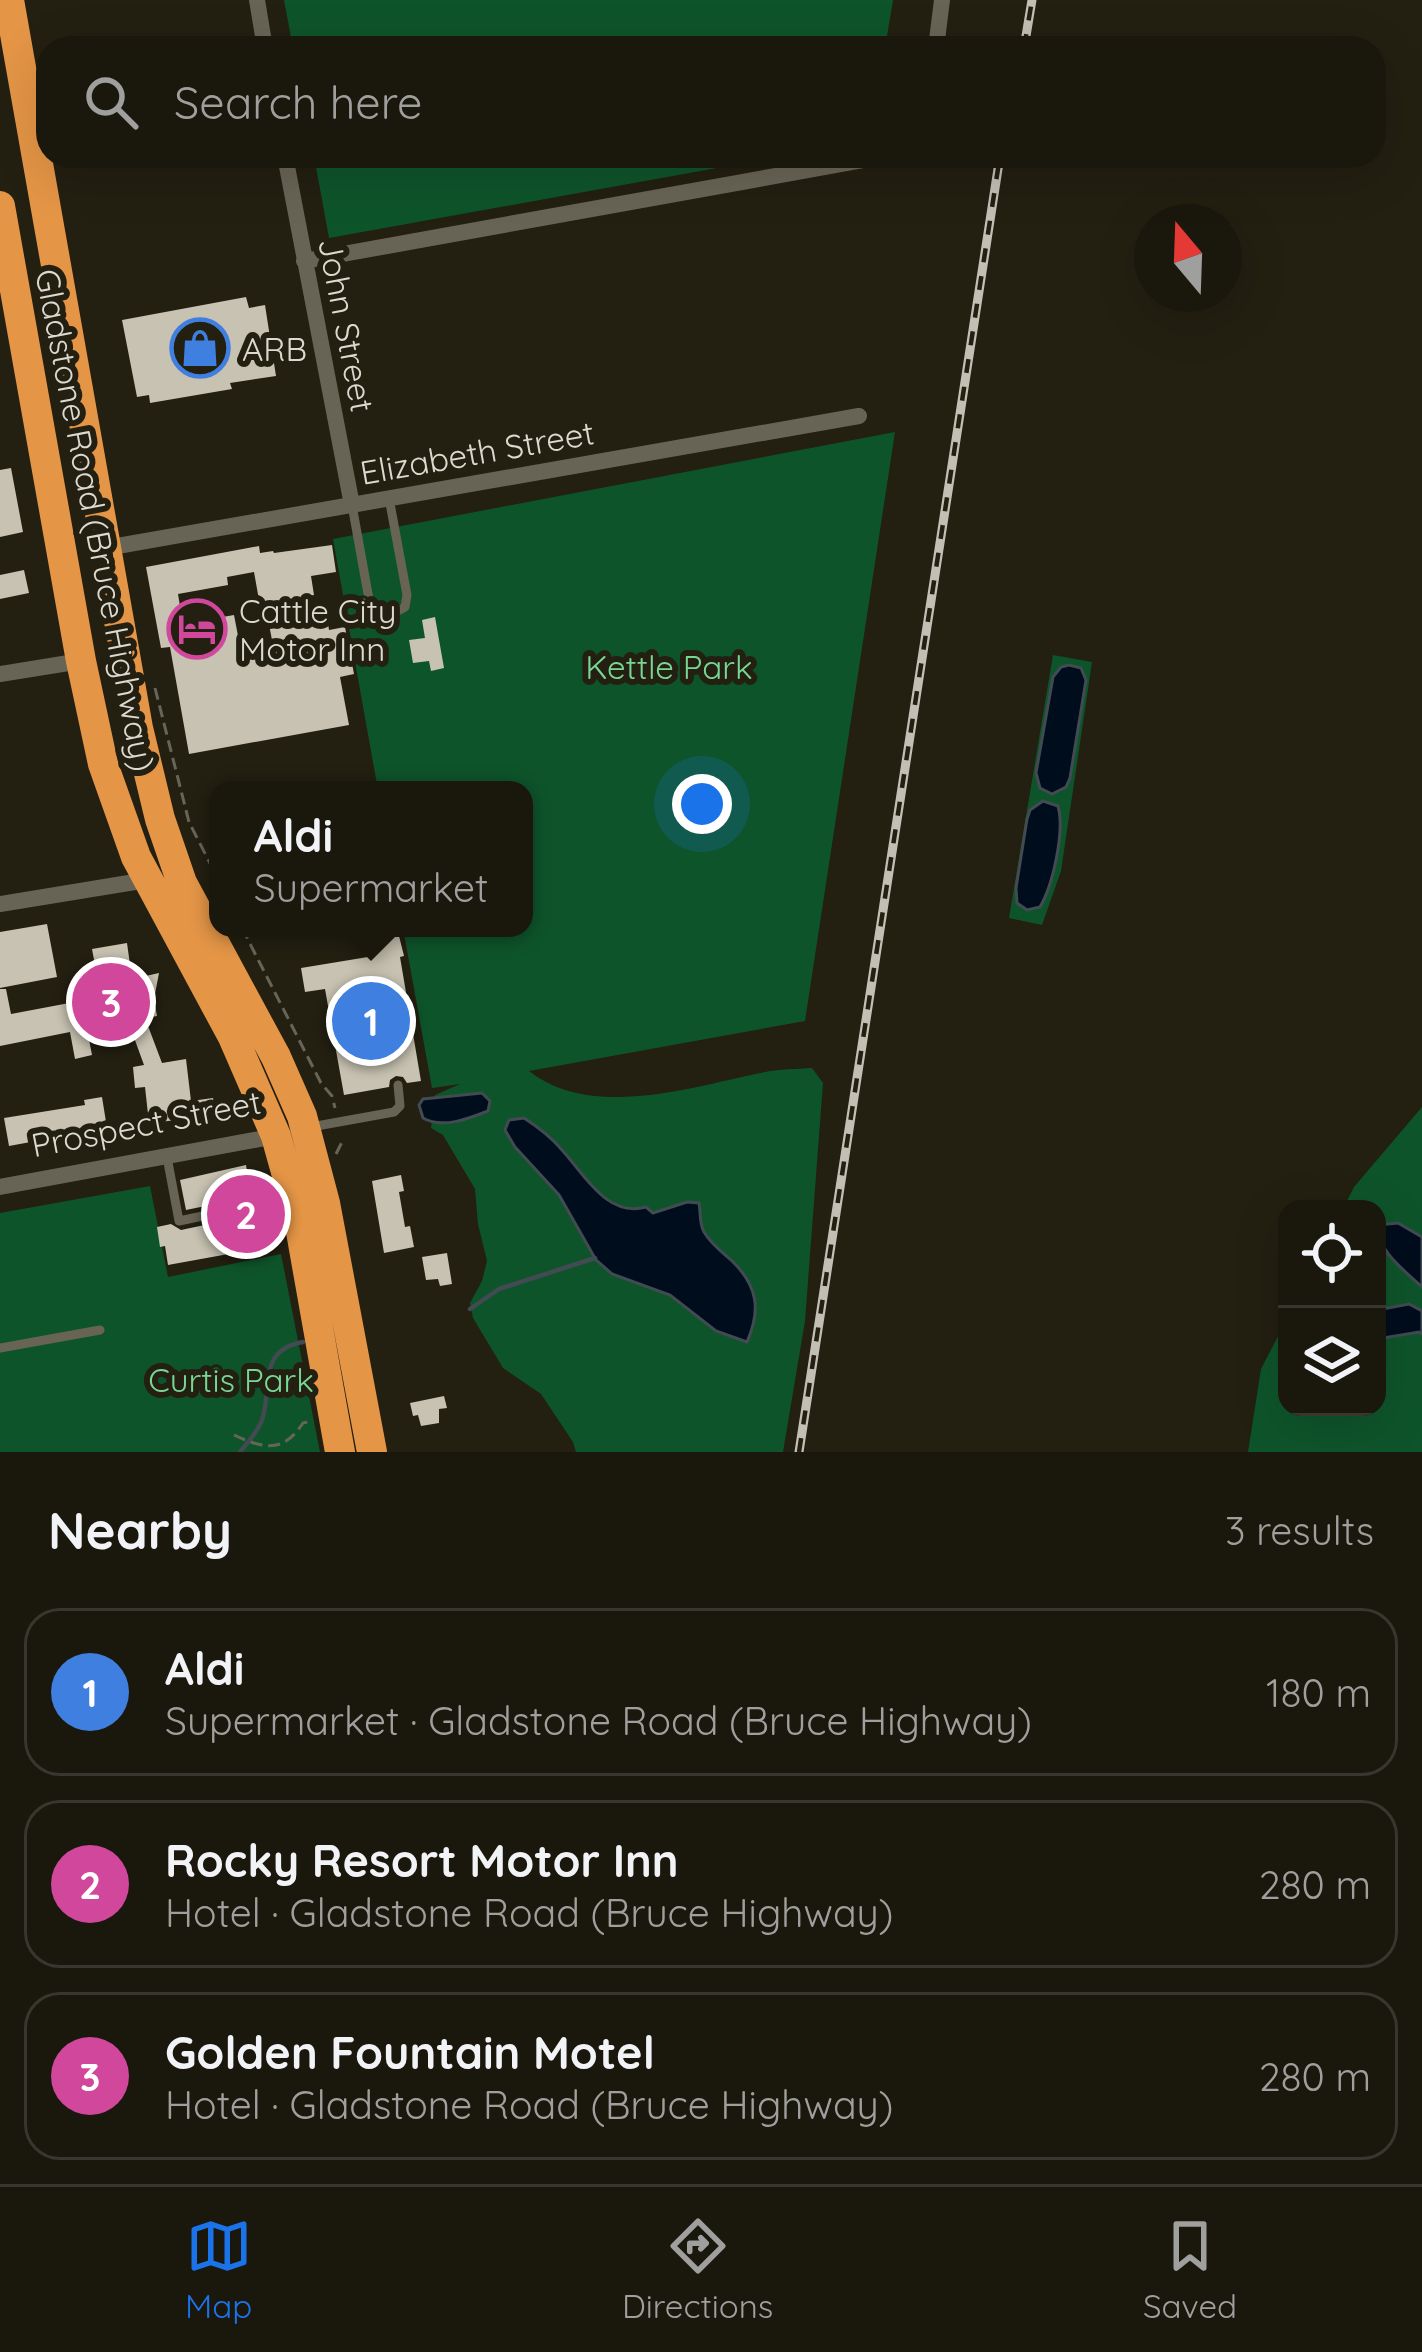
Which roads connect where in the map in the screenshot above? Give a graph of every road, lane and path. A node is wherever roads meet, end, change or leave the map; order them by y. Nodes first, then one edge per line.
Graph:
1 (9, 0) edge
2 (256, 0) edge
3 (942, 0) edge
4 (263, 36) edge
5 (938, 36) edge
6 (13, 105) edge
7 (287, 168) edge
8 (819, 168) edge
9 (0, 206) edge
10 (304, 262) junction
11 (11, 319) edge
12 (859, 416) dead end
13 (389, 498) junction
14 (352, 505) junction
15 (106, 548) junction
16 (125, 654) junction
17 (81, 661) junction
18 (0, 674) edge
19 (147, 880) junction
20 (0, 904) edge
21 (209, 935) edge
22 (210, 937) edge
23 (247, 937) edge
24 (398, 1085) dead end
25 (335, 1108) dead end
26 (291, 1132) junction
27 (167, 1156) junction
28 (0, 1187) edge
29 (231, 1210) dead end
30 (100, 1330) dead end
31 (0, 1348) edge
32 (320, 1419) dead end
33 (234, 1435) dead end
34 (340, 1452) edge
35 (372, 1452) edge

1 - 6 highway, Gladstone Road (Bruce Highway)
2 - 4 street
3 - 5 street
6 - 15 highway, Gladstone Road (Bruce Highway)
7 - 10 street, John Street
8 - 10 street
9 - 11 highway, Gladstone Road (Bruce Highway)
10 - 14 street, John Street
11 - 17 highway, Gladstone Road (Bruce Highway)
12 - 13 street, Elizabeth Street
13 - 14 street, Elizabeth Street
13 - 14 lane
14 - 15 street, Elizabeth Street
15 - 16 highway, Gladstone Road (Bruce Highway)
16 - 17 highway
16 - 21 highway, Gladstone Road (Bruce Highway)
17 - 18 street
17 - 19 highway, Gladstone Road (Bruce Highway)
19 - 20 street
19 - 26 highway, Gladstone Road (Bruce Highway)
22 - 26 highway, Gladstone Road (Bruce Highway)
23 - 25 path
24 - 26 lane
26 - 27 street, Prospect Street
26 - 34 highway, Gladstone Road (Bruce Highway)
26 - 35 highway, Gladstone Road (Bruce Highway)
27 - 28 street, Prospect Street
27 - 29 lane
30 - 31 lane
32 - 33 path

